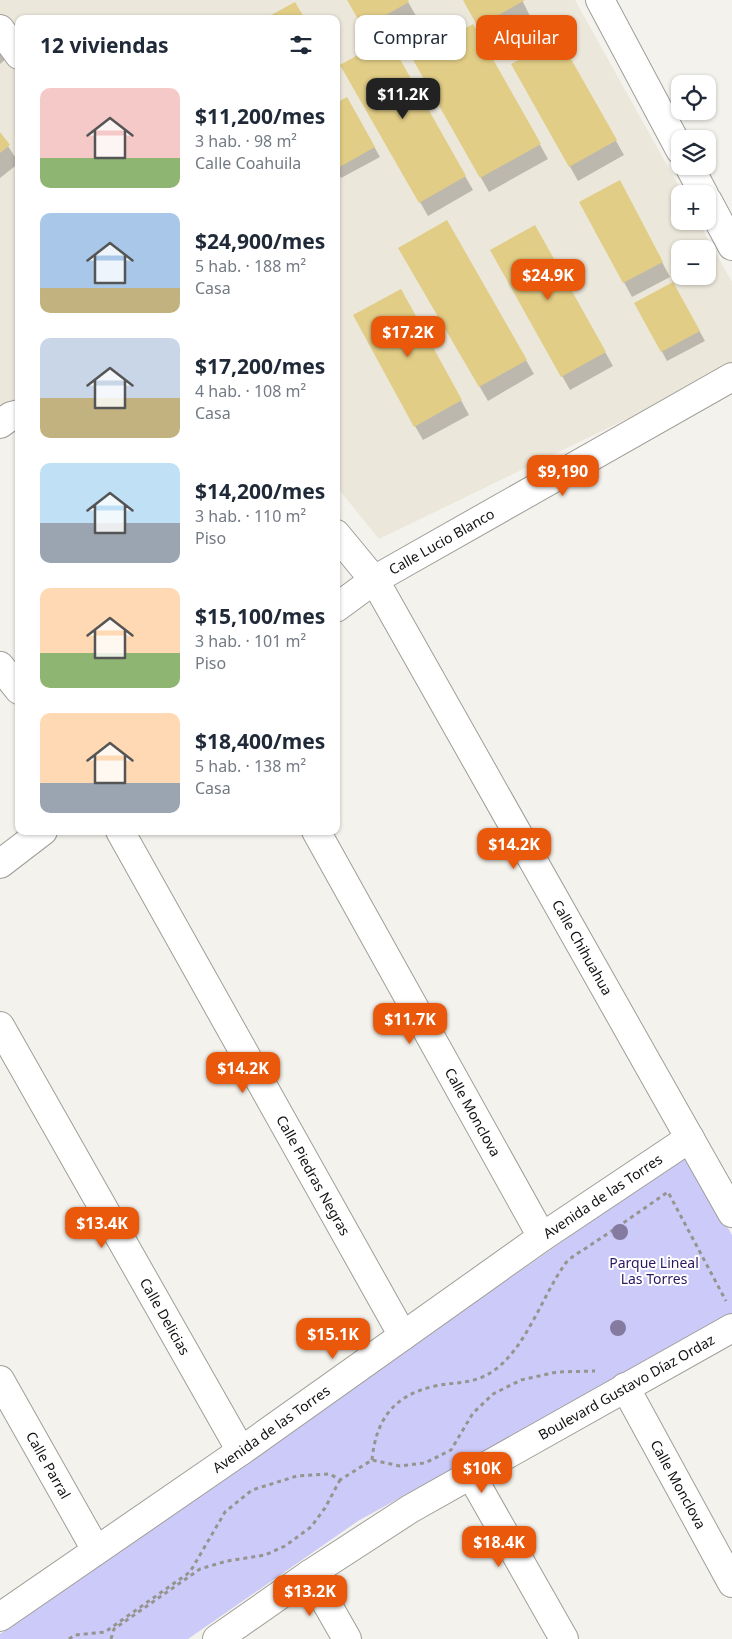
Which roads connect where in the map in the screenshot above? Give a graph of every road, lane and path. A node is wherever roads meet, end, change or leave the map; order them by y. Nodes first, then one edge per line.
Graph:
1 (600, 0) edge
2 (0, 29) edge
3 (15, 50) edge
4 (671, 133) edge
5 (716, 216) edge
6 (732, 246) edge
7 (732, 377) edge
8 (15, 415) edge
9 (0, 424) edge
10 (340, 539) edge
11 (374, 580) junction
12 (340, 605) edge
13 (0, 666) edge
14 (15, 685) edge
15 (38, 835) edge
16 (122, 835) edge
17 (318, 835) edge
18 (0, 864) edge
19 (0, 1026) edge
20 (690, 1138) junction
21 (732, 1213) edge
22 (542, 1237) junction
23 (730, 1317) edge
24 (403, 1336) junction
25 (597, 1371) dead end
26 (0, 1380) edge
27 (626, 1387) junction
28 (241, 1451) junction
29 (372, 1460) junction
30 (472, 1476) junction
31 (340, 1480) junction
32 (96, 1550) junction
33 (310, 1574) junction
34 (732, 1583) edge
35 (0, 1617) edge
36 (69, 1639) edge
37 (111, 1639) edge
38 (217, 1639) edge
39 (347, 1639) edge
40 (564, 1639) edge

1 - 4 street
2 - 3 street
5 - 6 street
7 - 11 street, Calle Lucio Blanco
8 - 9 street
10 - 11 street, Calle Chihuahua
11 - 12 street, Calle Lucio Blanco
11 - 20 street, Calle Chihuahua
13 - 14 street
15 - 18 street
16 - 24 street, Calle Piedras Negras
17 - 22 street, Calle Monclova
19 - 28 street, Calle Delicias
20 - 21 street, Calle Chihuahua
20 - 22 street, Avenida de las Torres
22 - 24 street, Avenida de las Torres
23 - 27 street, Boulevard Gustavo Díaz Ordaz
23 - 29 path
24 - 28 street, Avenida de las Torres
25 - 29 path
26 - 32 street, Calle Parral
27 - 30 street, Boulevard Gustavo Díaz Ordaz
27 - 34 street, Calle Monclova
28 - 32 street, Avenida de las Torres
29 - 31 path
30 - 33 street, Boulevard Gustavo Díaz Ordaz
30 - 40 street
31 - 36 path
31 - 37 path
32 - 35 street, Avenida de las Torres
33 - 38 street, Boulevard Gustavo Díaz Ordaz
33 - 39 street

